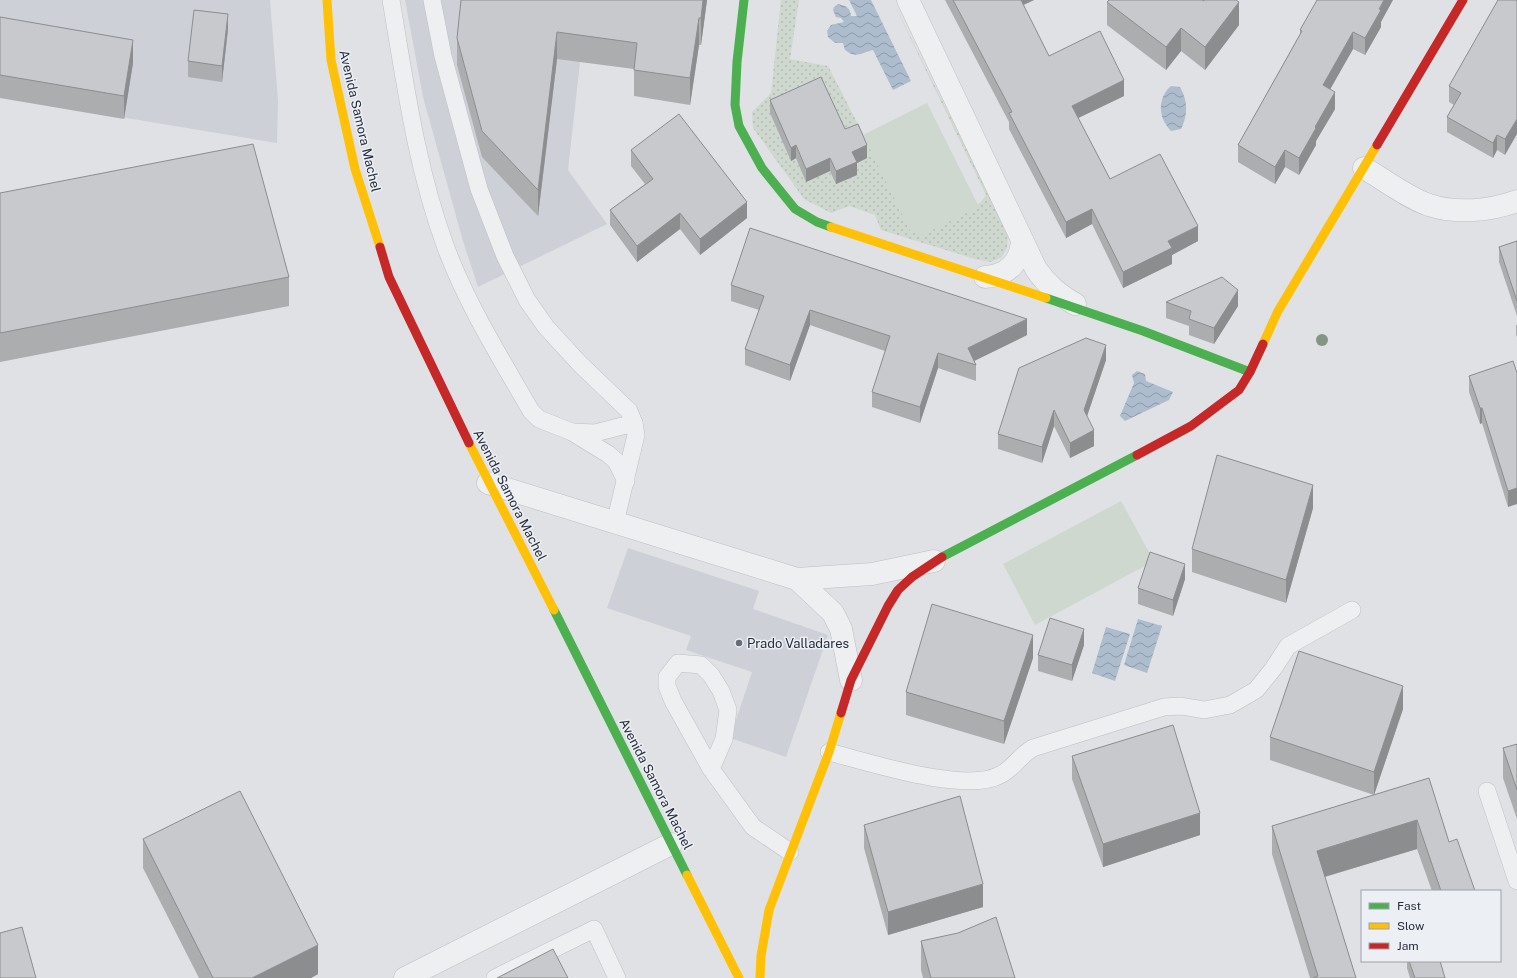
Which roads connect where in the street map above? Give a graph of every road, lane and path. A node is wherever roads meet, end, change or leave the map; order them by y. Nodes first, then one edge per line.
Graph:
1 (326, 0) edge
2 (391, 0) edge
3 (432, 0) edge
4 (744, 0) edge
5 (908, 0) edge
6 (1463, 0) edge
7 (1364, 168) junction
8 (1517, 201) edge
9 (1022, 240) junction
10 (985, 277) junction
11 (1083, 309) junction
12 (1250, 372) junction
13 (634, 423) junction
14 (572, 432) junction
15 (626, 481) junction
16 (488, 483) junction
17 (615, 523) junction
18 (935, 561) junction
19 (797, 579) junction
20 (1352, 610) dead end
21 (851, 680) junction
22 (829, 752) junction
23 (711, 769) junction
24 (1487, 792) dead end
25 (671, 844) junction
26 (790, 852) junction
27 (1517, 881) edge
28 (405, 978) edge
29 (495, 978) edge
30 (617, 978) edge
31 (739, 978) edge
32 (760, 978) edge

1 - 16 street, Avenida Samora Machel
2 - 14 lane
3 - 13 lane
4 - 10 street
5 - 9 street
6 - 7 street
7 - 8 street
7 - 12 street
9 - 10 street
9 - 11 street
10 - 11 street
11 - 12 street
12 - 18 street
13 - 14 lane
13 - 15 lane
14 - 15 lane
15 - 17 lane
16 - 17 street
16 - 25 street, Avenida Samora Machel
17 - 19 street
18 - 19 street
18 - 21 street
19 - 21 street
20 - 22 lane
21 - 22 street
22 - 26 street
23 - 23 lane
23 - 26 lane
24 - 27 lane
25 - 28 street
25 - 31 street, Avenida Samora Machel
26 - 32 street
29 - 30 lane

